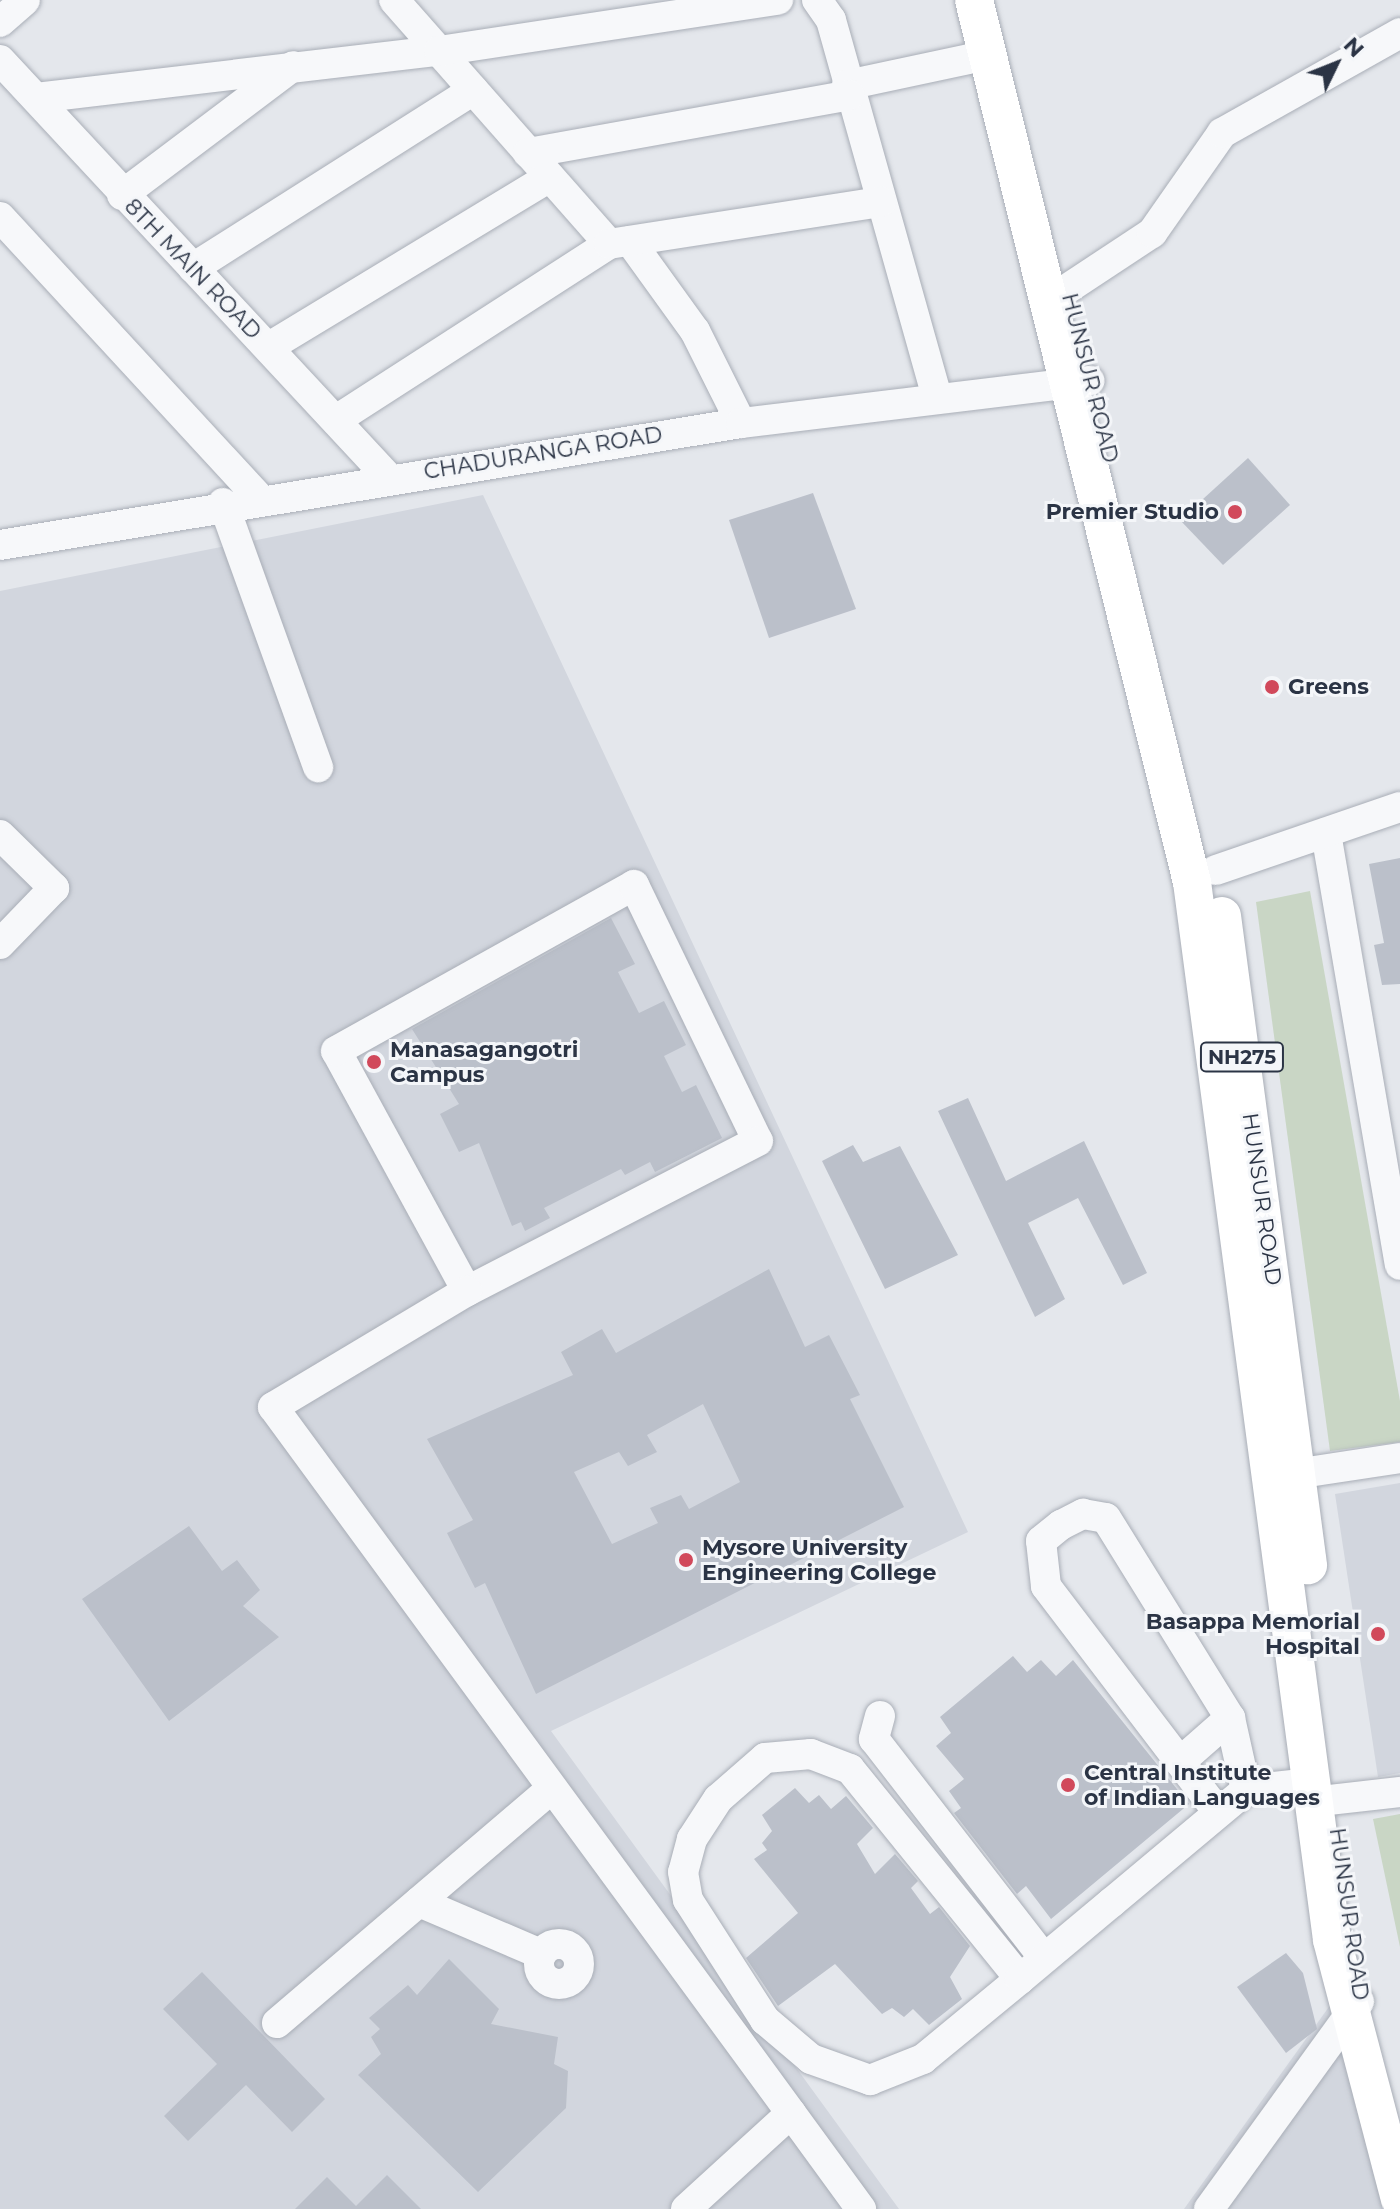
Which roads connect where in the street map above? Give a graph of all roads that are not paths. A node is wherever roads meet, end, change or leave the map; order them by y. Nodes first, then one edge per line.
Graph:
1 (25, 0) edge
2 (394, 0) edge
3 (778, 0) edge
4 (817, 0) edge
5 (974, 0) edge
6 (1000, 0) edge
7 (0, 22) edge
8 (1400, 33) edge
9 (439, 51) junction
10 (988, 55) junction
11 (0, 60) edge
12 (295, 64) junction
13 (473, 90) junction
14 (849, 90) junction
15 (36, 98) junction
16 (528, 153) junction
17 (550, 177) junction
18 (122, 195) junction
19 (881, 202) junction
20 (0, 217) edge
21 (619, 243) junction
22 (193, 268) junction
23 (1067, 289) junction
24 (269, 347) junction
25 (1078, 382) junction
26 (937, 398) junction
27 (336, 420) junction
28 (741, 423) junction
29 (387, 476) junction
30 (258, 497) junction
31 (223, 503) junction
32 (0, 545) edge
33 (318, 767) dead end
34 (1400, 807) edge
35 (1326, 833) junction
36 (0, 835) edge
37 (1216, 870) junction
38 (0, 944) edge
39 (1400, 1265) edge
40 (467, 1291) junction
41 (1400, 1458) edge
42 (1284, 1476) junction
43 (880, 1716) dead end
44 (1230, 1718) junction
45 (1180, 1762) junction
46 (550, 1790) junction
47 (1246, 1790) junction
48 (1400, 1792) edge
49 (1318, 1795) junction
50 (1218, 1812) junction
51 (419, 1902) junction
52 (541, 1954) dead end
53 (1044, 1958) junction
54 (1020, 1979) junction
55 (1354, 2010) junction
56 (277, 2023) dead end
57 (791, 2113) junction
58 (1400, 2128) edge
59 (1400, 2199) edge
60 (686, 2209) edge
61 (861, 2209) edge
62 (1209, 2209) edge

1 - 7 street
2 - 9 street
3 - 9 street
4 - 14 street
5 - 10 main road
6 - 23 main road, HUNSUR ROAD / NH275
8 - 23 street
9 - 12 street
9 - 13 street
10 - 14 street
10 - 25 main road
11 - 15 street, 8TH MAIN ROAD
12 - 15 street
12 - 18 street
13 - 16 street
13 - 22 street
14 - 16 street
14 - 19 street
15 - 18 street, 8TH MAIN ROAD
16 - 17 street
17 - 21 street
17 - 24 street
18 - 22 street, 8TH MAIN ROAD
19 - 21 street
19 - 26 street
20 - 30 street
21 - 27 street
21 - 28 street
22 - 24 street, 8TH MAIN ROAD
23 - 25 main road, HUNSUR ROAD / NH275
24 - 27 street, 8TH MAIN ROAD
25 - 26 street, CHADURANGA ROAD
25 - 37 main road, HUNSUR ROAD / NH275
25 - 42 main road
26 - 28 street, CHADURANGA ROAD
27 - 29 street, 8TH MAIN ROAD
28 - 29 street, CHADURANGA ROAD
29 - 30 street, CHADURANGA ROAD
30 - 31 street, CHADURANGA ROAD
31 - 32 street, CHADURANGA ROAD
31 - 33 street
34 - 35 street
35 - 37 street
35 - 39 street
36 - 38 street
37 - 42 main road, HUNSUR ROAD / NH275
40 - 40 street
40 - 46 street
41 - 42 street
42 - 49 main road, HUNSUR ROAD / NH275
43 - 53 street
44 - 45 street
44 - 45 street
44 - 47 street
45 - 50 street
46 - 51 street
46 - 57 street
47 - 49 street
47 - 50 street
48 - 49 street
49 - 55 main road, HUNSUR ROAD / NH275
50 - 53 street
51 - 52 street
51 - 56 street
53 - 54 street
54 - 54 street
55 - 58 main road, HUNSUR ROAD / NH275
55 - 59 main road
55 - 62 street
57 - 60 street
57 - 61 street

